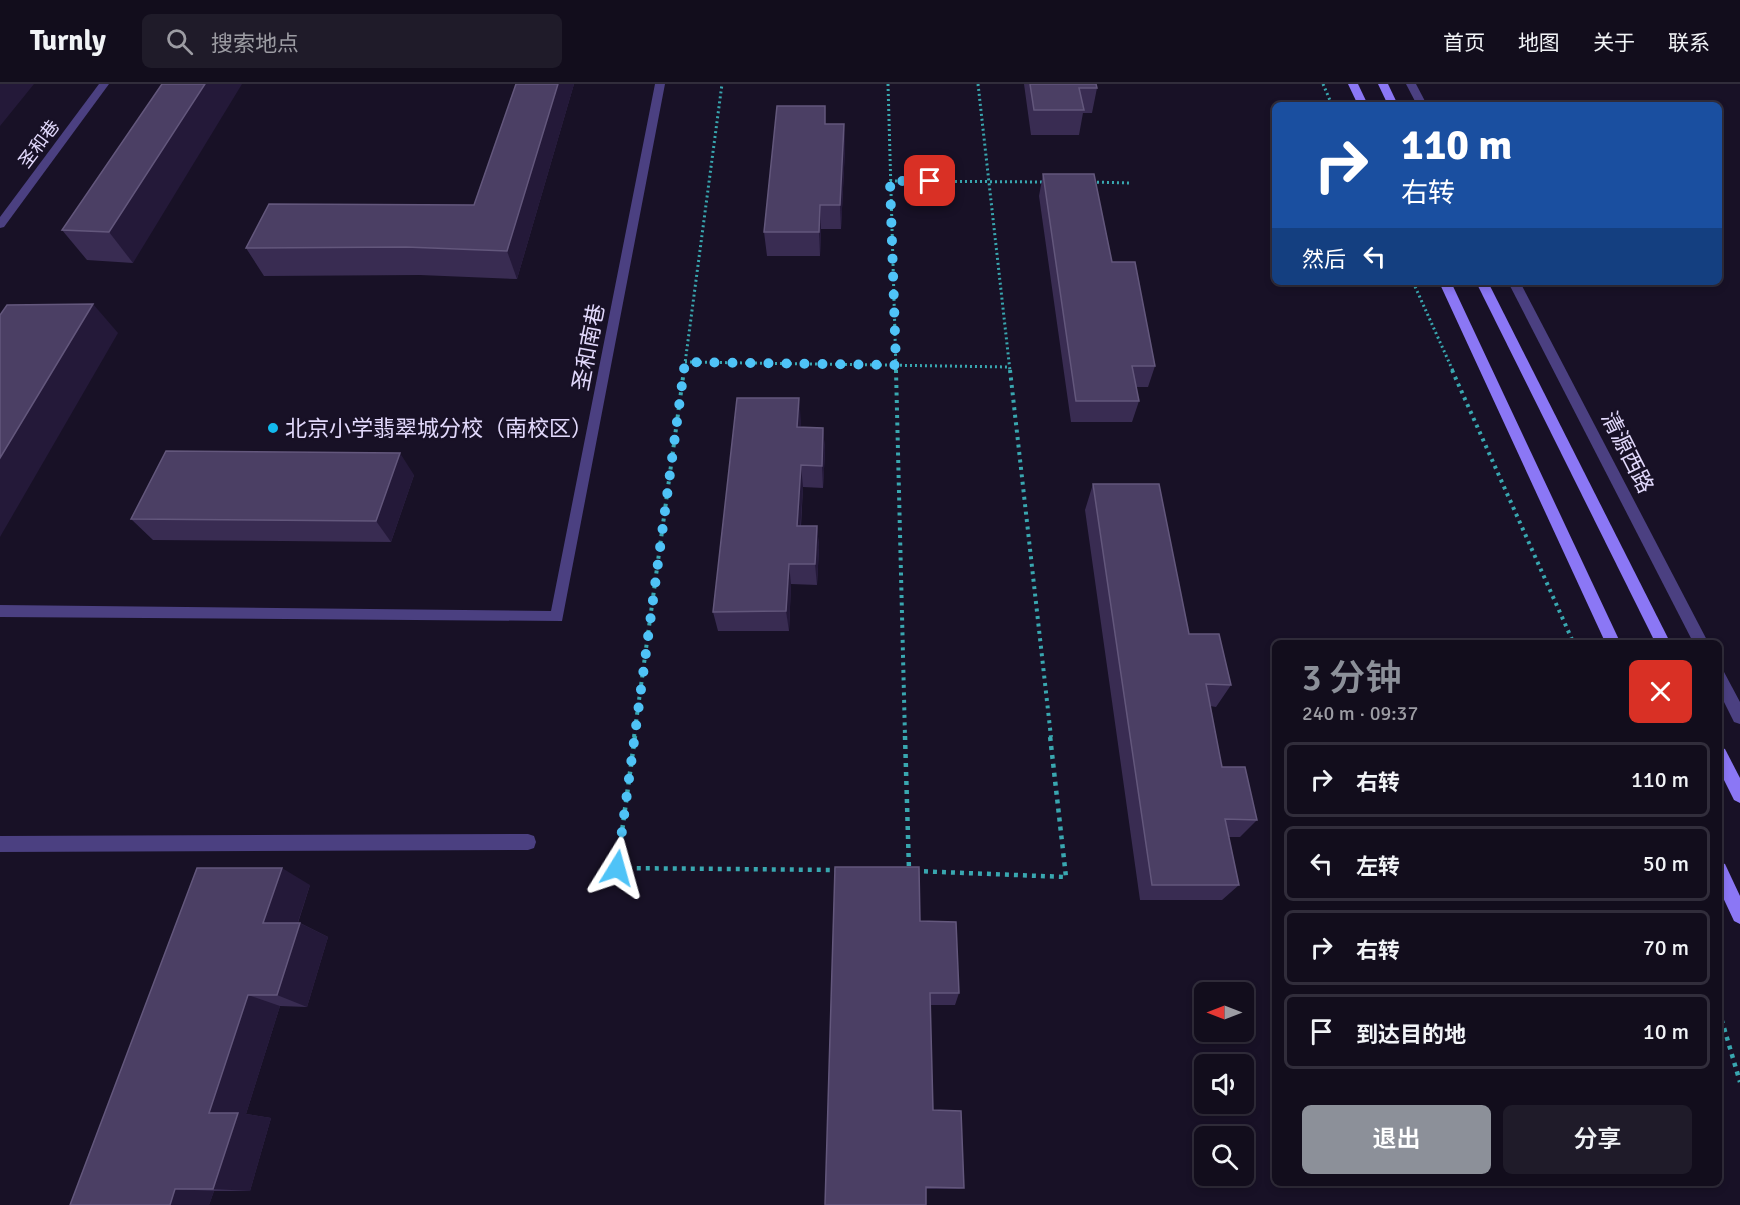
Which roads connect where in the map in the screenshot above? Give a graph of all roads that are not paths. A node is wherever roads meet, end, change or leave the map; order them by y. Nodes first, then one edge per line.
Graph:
1 (104, 84) edge
2 (660, 84) edge
3 (1353, 84) edge
4 (1383, 84) edge
5 (1411, 84) edge
6 (1361, 102) edge
7 (1392, 102) edge
8 (1420, 102) edge
9 (0, 225) edge
10 (1446, 285) edge
11 (1484, 285) edge
12 (1516, 285) edge
13 (0, 611) edge
14 (1612, 640) edge
15 (1662, 640) edge
16 (1700, 640) edge
17 (1722, 683) edge
18 (1740, 717) edge
19 (1722, 760) edge
20 (1740, 795) edge
21 (528, 842) dead end
22 (0, 844) edge
23 (1722, 876) edge
24 (1740, 915) edge

1 - 9 street, 圣和巷
2 - 13 street, 圣和南巷
3 - 6 main road
4 - 7 main road
5 - 8 street
10 - 14 main road
11 - 15 main road
12 - 16 street, 清源西路
17 - 18 street
19 - 20 main road
21 - 22 street
23 - 24 main road

